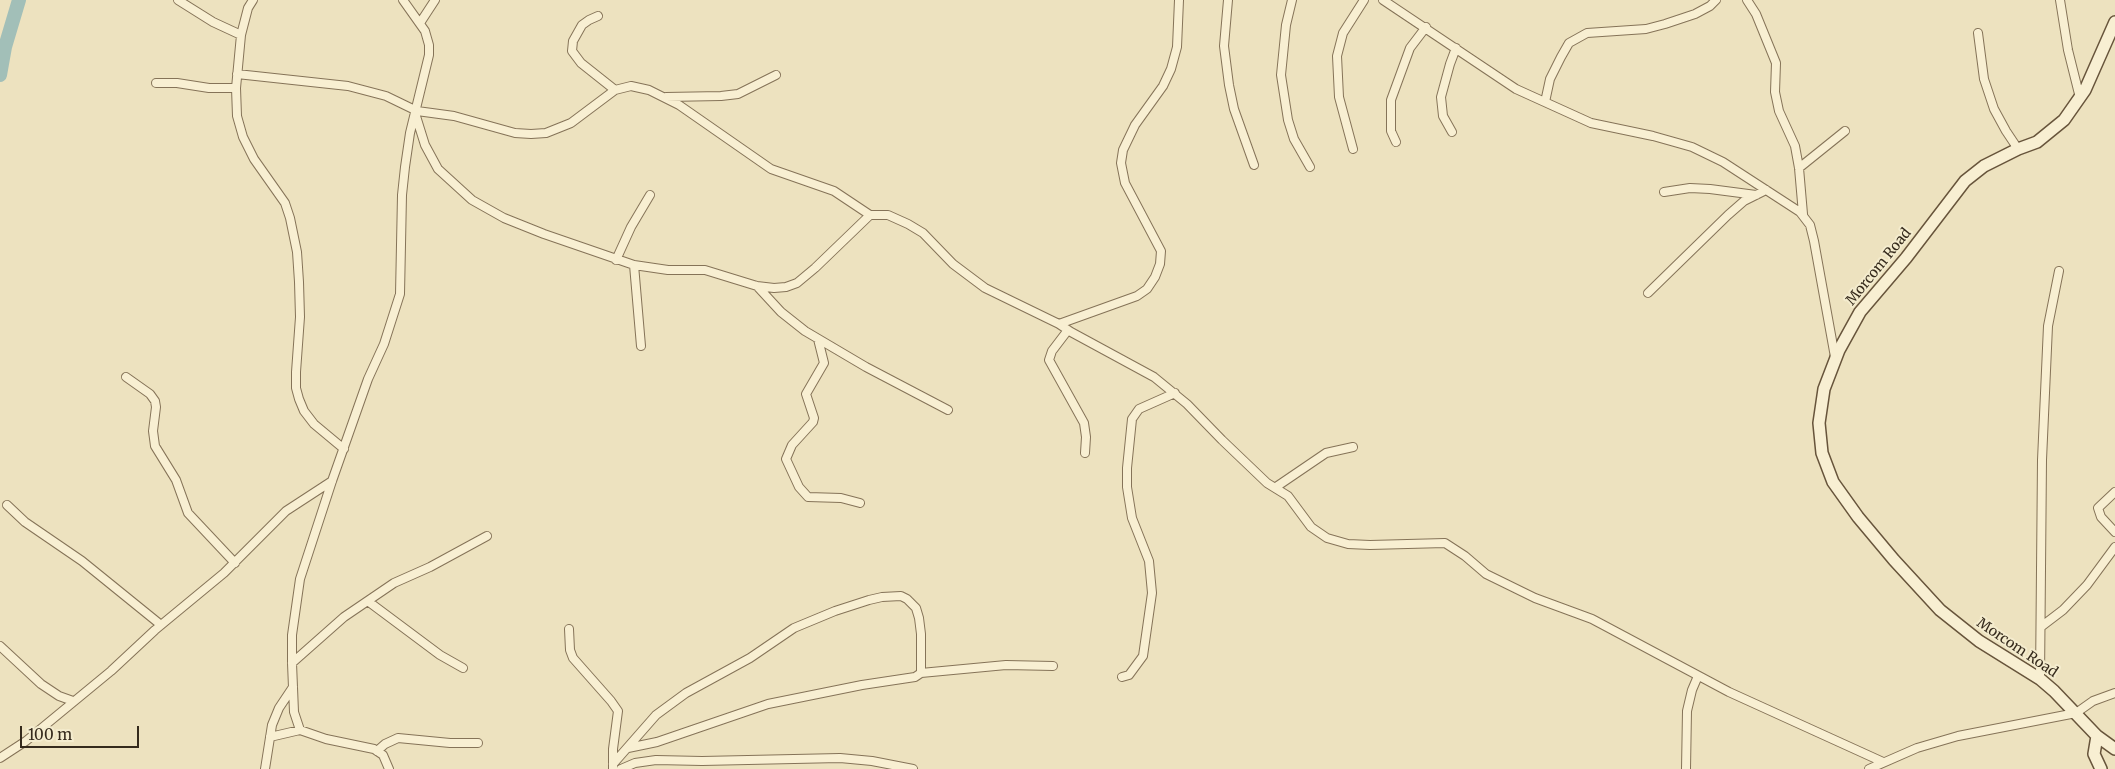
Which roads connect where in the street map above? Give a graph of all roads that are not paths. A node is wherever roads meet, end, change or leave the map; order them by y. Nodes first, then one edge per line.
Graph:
1 (178, 0) edge
2 (253, 0) edge
3 (403, 0) edge
4 (435, 0) edge
5 (1180, 0) edge
6 (1228, 0) edge
7 (1292, 0) edge
8 (1364, 0) edge
9 (1383, 0) edge
10 (1716, 0) edge
11 (1747, 0) edge
12 (2060, 0) edge
13 (598, 16) dead end
14 (2115, 22) edge
15 (420, 23) junction
16 (1426, 27) junction
17 (1978, 33) dead end
18 (241, 35) junction
19 (1456, 48) junction
20 (237, 74) junction
21 (776, 75) dead end
22 (156, 83) dead end
23 (236, 88) junction
24 (614, 90) junction
25 (664, 97) junction
26 (2080, 98) junction
27 (1545, 102) junction
28 (416, 112) junction
29 (1845, 130) dead end
30 (1452, 132) dead end
31 (1396, 142) dead end
32 (1353, 149) dead end
33 (2018, 149) junction
34 (1254, 165) dead end
35 (1310, 167) dead end
36 (1800, 168) junction
37 (1766, 190) junction
38 (1664, 192) dead end
39 (650, 195) dead end
40 (1756, 195) junction
41 (1803, 214) junction
42 (870, 215) junction
43 (616, 260) junction
44 (634, 265) junction
45 (2060, 271) dead end
46 (757, 286) junction
47 (1648, 293) dead end
48 (1059, 324) junction
49 (1068, 330) junction
50 (818, 339) junction
51 (641, 346) dead end
52 (1836, 359) junction
53 (126, 376) dead end
54 (1175, 393) junction
55 (948, 410) dead end
56 (1352, 447) dead end
57 (344, 449) junction
58 (1085, 453) dead end
59 (332, 481) junction
60 (1276, 487) junction
61 (2115, 492) edge
62 (860, 503) dead end
63 (8, 505) dead end
64 (2115, 532) edge
65 (487, 536) dead end
66 (2115, 546) edge
67 (235, 563) junction
68 (369, 602) junction
69 (161, 626) junction
70 (2042, 626) junction
71 (569, 629) dead end
72 (0, 646) edge
73 (292, 663) junction
74 (1053, 666) dead end
75 (462, 668) dead end
76 (921, 672) junction
77 (1698, 676) junction
78 (1122, 677) dead end
79 (2040, 679) junction
80 (293, 687) junction
81 (2115, 693) edge
82 (73, 701) junction
83 (2076, 713) junction
84 (300, 730) junction
85 (2097, 736) junction
86 (270, 738) junction
87 (478, 743) dead end
88 (628, 748) junction
89 (2115, 749) edge
90 (377, 750) junction
91 (0, 758) edge
92 (1883, 762) junction
93 (613, 766) edge
94 (265, 769) edge
95 (389, 769) edge
96 (621, 769) edge
97 (913, 769) edge
98 (1686, 769) edge
99 (1869, 769) edge
100 (2101, 769) edge

1 - 18 street
2 - 18 street
3 - 15 street
4 - 15 street
5 - 48 street
6 - 34 street
7 - 35 street
8 - 32 street
9 - 16 street
10 - 27 street
11 - 36 street
12 - 26 street
13 - 24 street
14 - 26 street, Morcom Road
15 - 28 street
16 - 19 street
16 - 31 street
17 - 33 street
18 - 20 street
19 - 27 street
19 - 30 street
20 - 23 street
20 - 28 street
21 - 25 street
22 - 23 street
23 - 57 street
24 - 25 street
24 - 28 street
25 - 42 street
26 - 33 street, Morcom Road
27 - 37 street
28 - 43 street
28 - 57 street
29 - 36 street
33 - 52 street, Morcom Road
36 - 41 street
37 - 40 street
37 - 41 street
38 - 40 street
39 - 43 street
40 - 47 street
41 - 52 street
42 - 46 street
42 - 48 street
43 - 44 street
44 - 46 street
44 - 51 street
45 - 70 street
46 - 50 street
48 - 49 street
49 - 54 street
49 - 58 street
50 - 55 street
50 - 62 street
52 - 79 street, Morcom Road
53 - 67 street
54 - 60 street
54 - 78 street
56 - 60 street
57 - 59 street
59 - 67 street
59 - 73 street
60 - 77 street
61 - 64 street
63 - 69 street
65 - 68 street
66 - 70 street
67 - 69 street
68 - 73 street
68 - 75 street
69 - 82 street
70 - 79 street
71 - 93 street
72 - 82 street
73 - 80 street
74 - 76 street
76 - 88 street
76 - 88 street
77 - 92 street
77 - 98 street
79 - 83 street, Morcom Road
80 - 84 street
80 - 86 street
81 - 83 street
82 - 91 street
83 - 85 street, Morcom Road
83 - 92 street
84 - 86 street
84 - 90 street
85 - 89 street, Morcom Road
85 - 100 street
86 - 94 street
87 - 90 street
88 - 93 street
90 - 95 street
92 - 99 street
96 - 97 street

